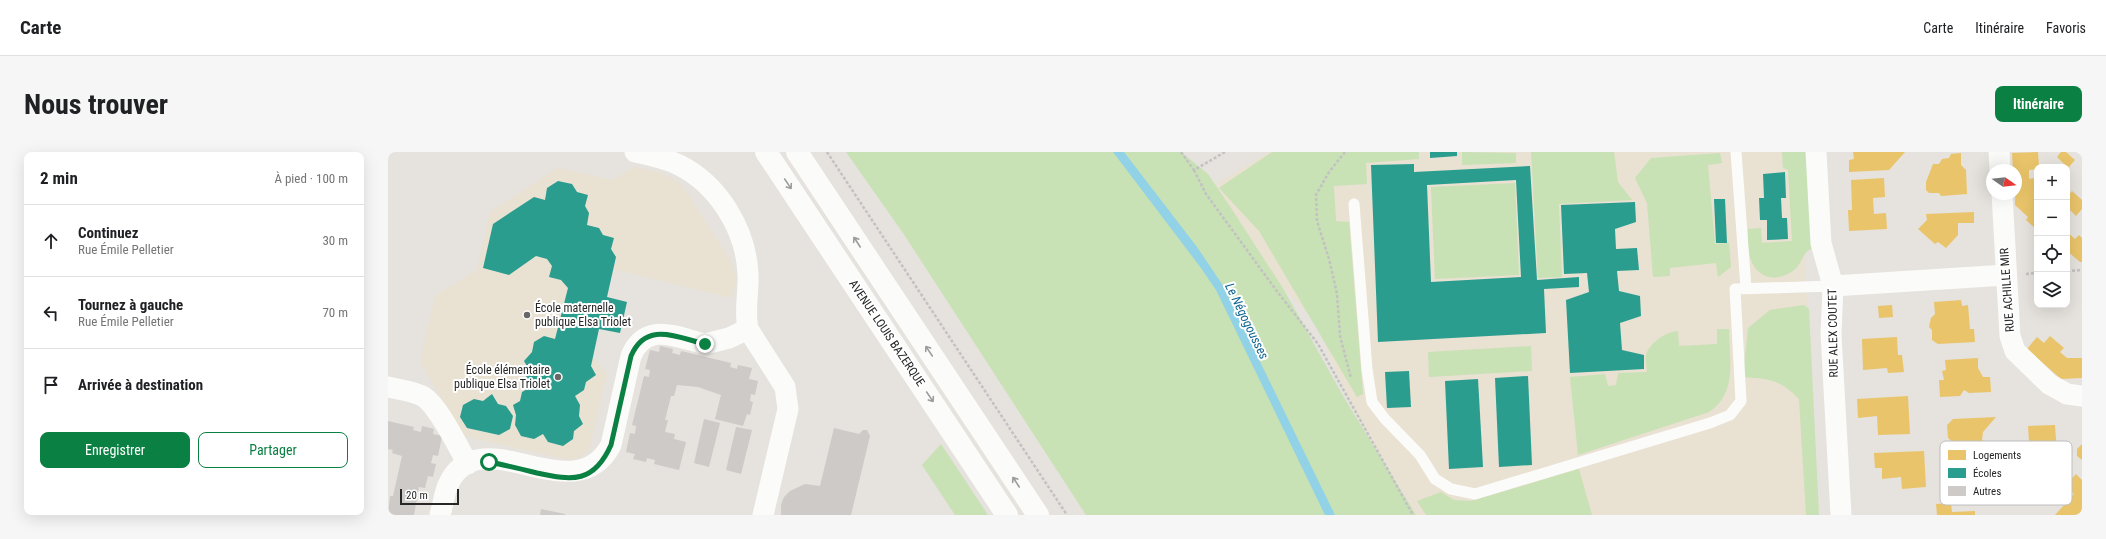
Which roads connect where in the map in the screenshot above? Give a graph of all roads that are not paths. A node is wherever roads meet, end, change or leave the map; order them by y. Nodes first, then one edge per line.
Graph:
1 (635, 152) edge
2 (766, 152) edge
3 (797, 152) edge
4 (1736, 152) edge
5 (1816, 152) edge
6 (2000, 152) edge
7 (2000, 164) edge
8 (2002, 200) edge
9 (1354, 204) dead end
10 (2006, 275) junction
11 (1833, 286) junction
12 (1746, 288) junction
13 (748, 329) junction
14 (388, 387) edge
15 (2082, 396) edge
16 (468, 464) junction
17 (440, 515) edge
18 (763, 515) edge
19 (1007, 515) edge
20 (1038, 515) edge
21 (1841, 515) edge

1 - 13 street
2 -> 19 main road, AVENUE LOUIS BAZERQUE
20 -> 3 main road, AVENUE LOUIS BAZERQUE
4 - 12 lane
5 - 11 street, RUE ALEX COUTET
6 - 7 street
8 - 10 street, RUE ACHILLE MIR
9 - 12 lane
10 - 11 street
10 - 15 street, RUE ACHILLE MIR
11 - 12 lane
11 - 21 street, RUE ALEX COUTET
13 - 16 street
13 - 18 street
14 - 16 street
16 - 17 street

